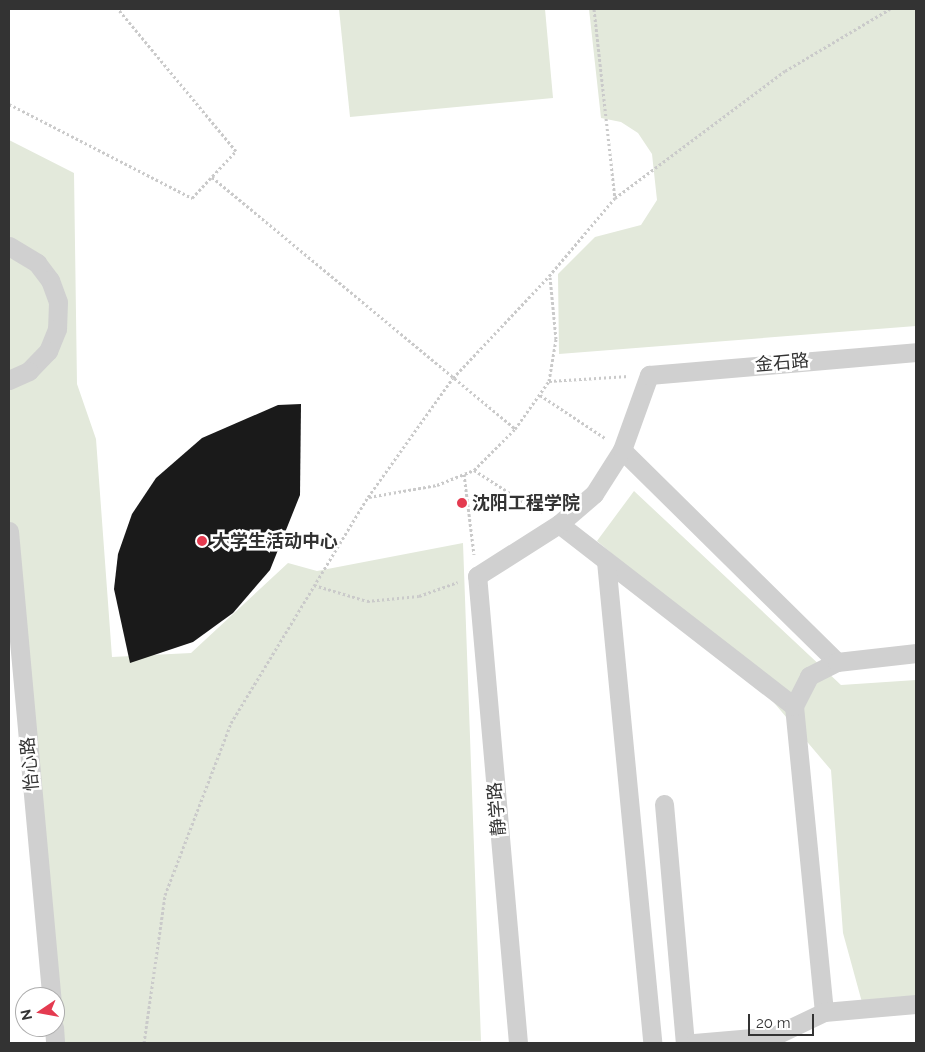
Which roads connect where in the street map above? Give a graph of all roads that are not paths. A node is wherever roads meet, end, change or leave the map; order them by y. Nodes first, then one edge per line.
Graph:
1 (9, 246) edge
2 (916, 352) edge
3 (9, 380) edge
4 (622, 450) junction
5 (559, 524) junction
6 (9, 531) edge
7 (606, 561) junction
8 (916, 653) edge
9 (837, 662) junction
10 (794, 706) junction
11 (664, 804) dead end
12 (50, 987) edge
13 (916, 1004) edge
14 (824, 1012) junction
15 (518, 1043) edge
16 (652, 1043) edge
17 (685, 1043) edge
18 (694, 1043) edge

1 - 3 street
2 - 4 street, 金石路
4 - 5 street
4 - 9 street
5 - 7 street
5 - 15 street, 静学路
6 - 12 street, 怡心路
7 - 10 street
7 - 16 street
8 - 9 street
9 - 10 street
10 - 14 street
11 - 17 street
13 - 14 street
14 - 18 street

